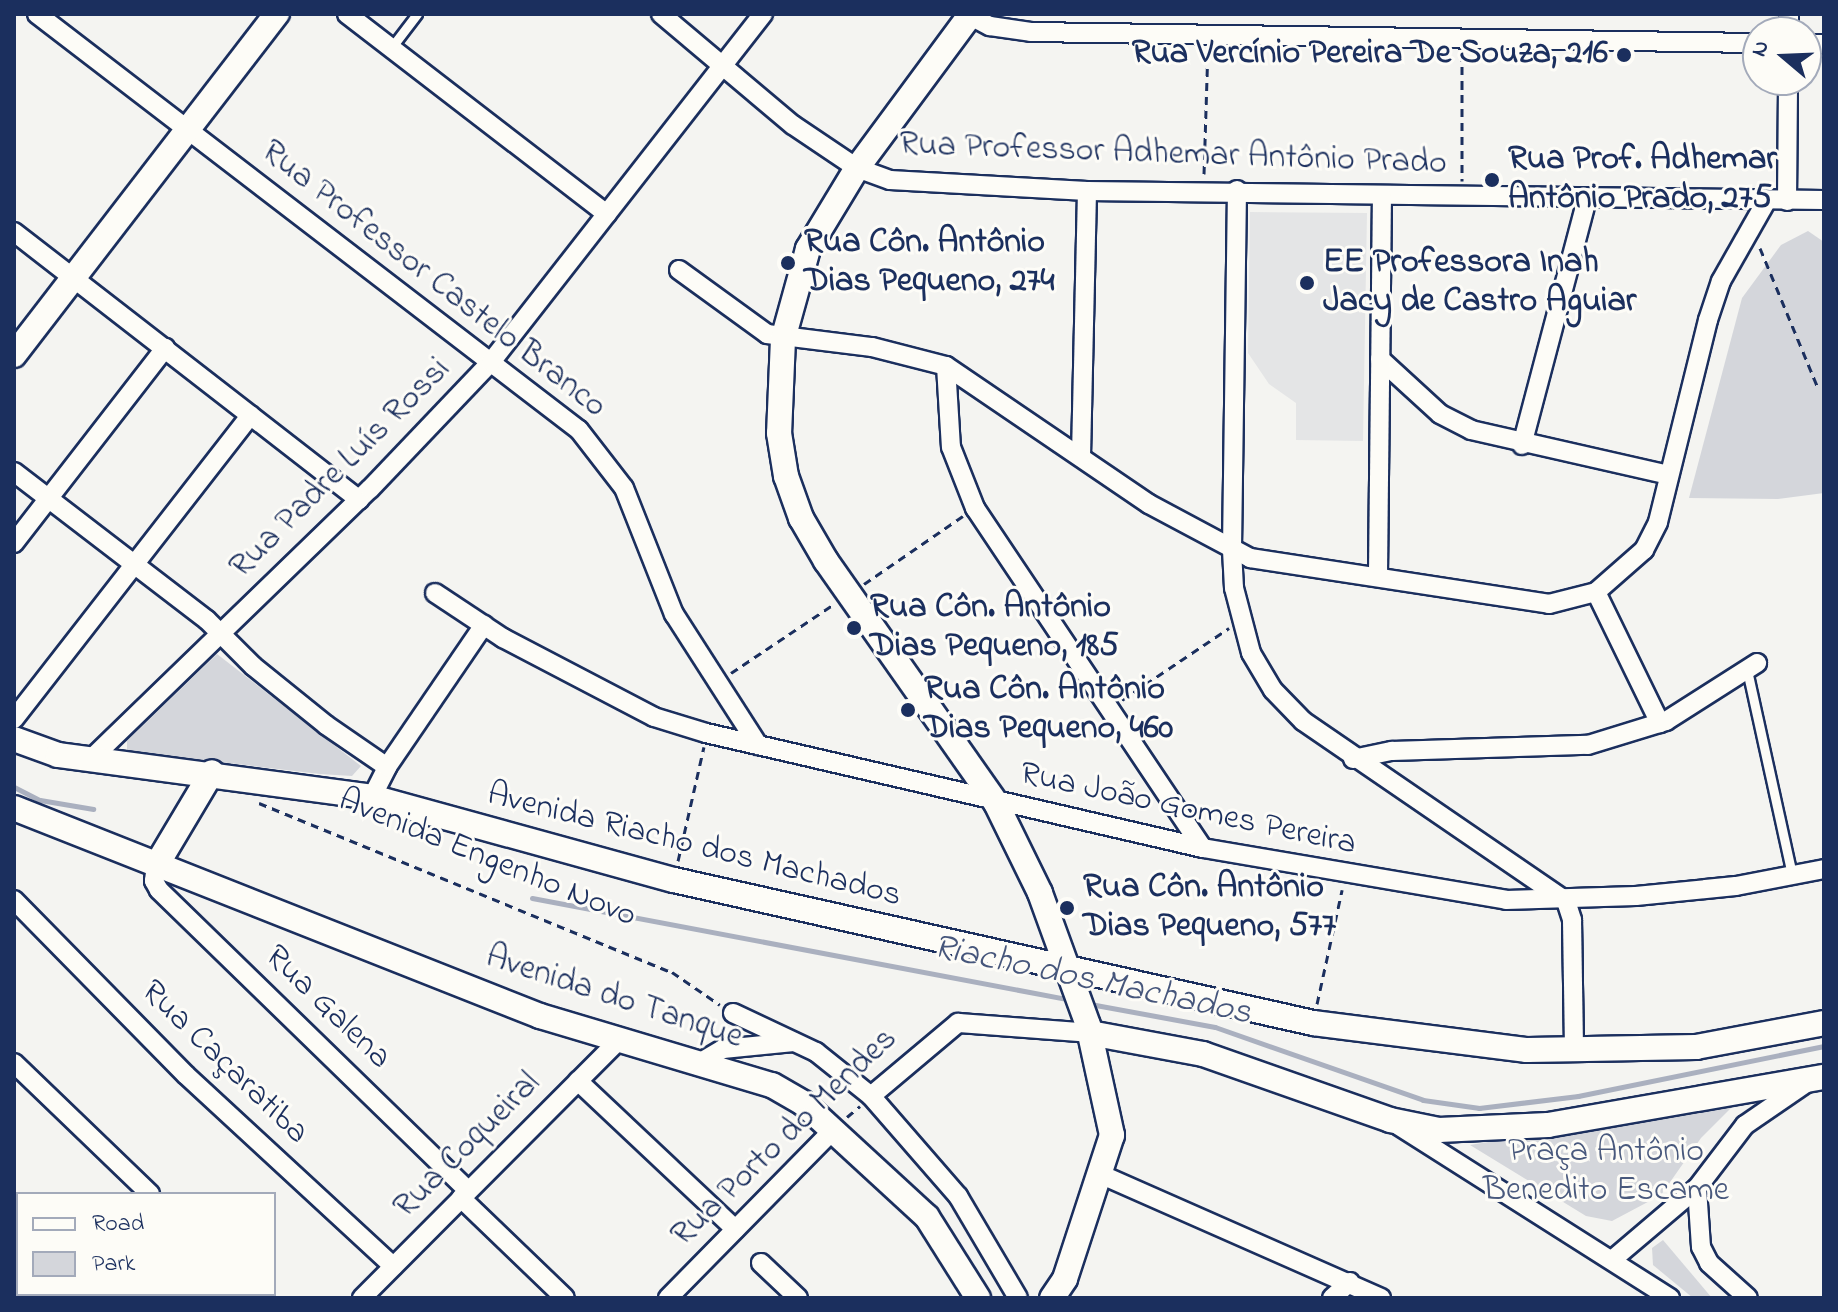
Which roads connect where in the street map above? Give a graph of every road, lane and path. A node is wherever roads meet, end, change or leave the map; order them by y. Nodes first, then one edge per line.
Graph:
1 (37, 14) edge
2 (277, 14) edge
3 (347, 14) edge
4 (417, 14) edge
5 (661, 14) edge
6 (763, 14) edge
7 (969, 15) edge
8 (1208, 37) junction
9 (1462, 40) junction
10 (1742, 43) edge
11 (391, 48) junction
12 (724, 64) junction
13 (1788, 96) edge
14 (188, 129) junction
15 (857, 168) junction
16 (1204, 190) junction
17 (1237, 190) junction
18 (1087, 191) junction
19 (1382, 196) junction
20 (1462, 197) junction
21 (1587, 199) junction
22 (1767, 200) junction
23 (1824, 200) edge
24 (1787, 201) junction
25 (607, 214) junction
26 (1752, 230) junction
27 (14, 232) edge
28 (679, 270) dead end
29 (74, 278) junction
30 (783, 339) junction
31 (165, 348) junction
32 (14, 355) edge
33 (1380, 359) junction
34 (491, 362) junction
35 (946, 366) junction
36 (1818, 388) dead end
37 (251, 415) junction
38 (1522, 445) junction
39 (1081, 456) junction
40 (14, 472) edge
41 (1669, 475) junction
42 (48, 498) junction
43 (359, 500) junction
44 (14, 543) edge
45 (1232, 550) junction
46 (136, 566) junction
47 (1378, 574) junction
48 (1596, 592) junction
49 (435, 593) dead end
50 (1241, 621) junction
51 (484, 625) junction
52 (220, 634) junction
53 (1752, 666) joint
54 (1109, 708) junction
55 (14, 719) edge
56 (1660, 723) junction
57 (707, 734) junction
58 (14, 739) edge
59 (758, 745) junction
60 (1353, 759) junction
61 (90, 760) junction
62 (387, 767) junction
63 (212, 772) junction
64 (372, 797) junction
65 (257, 802) dead end
66 (996, 803) junction
67 (14, 808) edge
68 (1203, 848) junction
69 (156, 866) junction
70 (1823, 869) edge
71 (1792, 874) junction
72 (1345, 876) junction
73 (674, 880) junction
74 (14, 900) edge
75 (1566, 901) junction
76 (1072, 982) junction
77 (733, 1013) joint
78 (1313, 1023) junction
79 (1824, 1023) edge
80 (1089, 1029) junction
81 (620, 1039) junction
82 (795, 1042) junction
83 (1574, 1050) junction
84 (701, 1062) junction
85 (14, 1063) edge
86 (1819, 1078) edge
87 (578, 1081) junction
88 (871, 1096) junction
89 (1390, 1120) junction
90 (833, 1130) junction
91 (1102, 1175) junction
92 (1697, 1188) junction
93 (148, 1192) edge
94 (465, 1194) junction
95 (735, 1229) junction
96 (1612, 1260) junction
97 (761, 1263) dead end
98 (393, 1266) junction
99 (1350, 1282) junction
100 (1061, 1292) edge
101 (362, 1298) edge
102 (565, 1298) edge
103 (668, 1298) edge
104 (798, 1298) edge
105 (978, 1298) edge
106 (1018, 1298) edge
107 (1332, 1298) edge
108 (1381, 1298) edge
109 (1670, 1298) edge
110 (1748, 1298) edge

1 - 14 street, Rua Professor Castelo Branco
2 - 14 street
3 - 11 street
4 - 11 lane
5 - 12 street, Rua Professor Adhemar Antônio Prado
6 - 12 street, Rua Padre Luís Rossi
7 - 8 street
7 - 15 street
8 - 9 street
8 - 16 path
9 - 10 street
9 - 20 path
11 - 25 street
12 - 15 street, Rua Professor Adhemar Antônio Prado
12 - 25 street, Rua Padre Luís Rossi
13 - 24 street
14 - 29 street
14 - 34 street, Rua Professor Castelo Branco
15 - 18 street, Rua Professor Adhemar Antônio Prado
15 - 30 street
16 - 17 street, Rua Professor Adhemar Antônio Prado
16 - 18 street, Rua Professor Adhemar Antônio Prado
17 - 19 street, Rua Professor Adhemar Antônio Prado
17 - 45 street
18 - 39 street
19 - 20 street, Rua Professor Adhemar Antônio Prado
19 - 33 street
20 - 21 street, Rua Professor Adhemar Antônio Prado
21 - 22 street, Rua Professor Adhemar Antônio Prado
21 - 38 street
22 - 24 street, Rua Professor Adhemar Antônio Prado
22 - 26 street
23 - 24 street, Rua Professor Adhemar Antônio Prado
25 - 34 street, Rua Padre Luís Rossi
26 - 36 path
26 - 41 street
27 - 29 street
28 - 30 street
29 - 31 street
29 - 32 street
30 - 35 street
30 - 66 street
31 - 37 street
31 - 42 street
33 - 38 street
33 - 47 street
34 - 43 street, Rua Padre Luís Rossi
34 - 59 street, Rua Professor Castelo Branco
35 - 39 street
35 - 54 street
37 - 43 street
37 - 46 street
38 - 41 street
39 - 45 street
40 - 42 street
41 - 48 street
42 - 44 street
42 - 46 street
43 - 52 street, Rua Padre Luís Rossi
45 - 47 street
45 - 50 street
46 - 52 street
46 - 55 street
47 - 48 street
48 - 56 street
49 - 51 street, Rua João Gomes Pereira
50 - 54 path
50 - 60 street
51 - 57 street, Rua João Gomes Pereira
51 - 62 street
52 - 61 street, Rua Padre Luís Rossi
52 - 62 street
53 - 56 street
53 - 71 lane
54 - 68 street
56 - 60 street
57 - 59 street, Rua João Gomes Pereira
57 - 73 path
58 - 61 street, Avenida Riacho dos Machados
59 - 66 street, Rua João Gomes Pereira
60 - 75 street
61 - 63 street, Avenida Riacho dos Machados
62 - 64 street
63 - 64 street, Avenida Riacho dos Machados
63 - 69 street
64 - 73 street, Avenida Riacho dos Machados
65 - 77 path, Avenida Engenho Novo
66 - 68 street, Rua João Gomes Pereira
66 - 76 street
67 - 69 street, Avenida do Tanque
68 - 72 street, Rua João Gomes Pereira
69 - 81 street, Avenida do Tanque
69 - 94 street, Rua Galena
70 - 71 street, Rua João Gomes Pereira
71 - 75 street, Rua João Gomes Pereira
72 - 75 street, Rua João Gomes Pereira
72 - 78 path
73 - 76 street, Avenida Riacho dos Machados
74 - 98 street, Rua Caçaratiba
75 - 83 street
76 - 78 street, Avenida Riacho dos Machados
76 - 80 street
77 - 82 street, Avenida do Tanque
78 - 83 street, Avenida Riacho dos Machados
79 - 83 street, Avenida Riacho dos Machados
80 - 88 street, Rua Porto do Mendes
80 - 89 street
80 - 91 street
81 - 84 street, Avenida do Tanque
81 - 87 street, Rua Coqueiral
82 - 84 street
82 - 88 street, Avenida do Tanque
84 - 90 street, Avenida do Tanque
85 - 93 street
86 - 89 street
86 - 92 street
87 - 94 street, Rua Coqueiral
87 - 95 street
88 - 90 path, Rua Porto do Mendes
88 - 106 street, Avenida do Tanque
89 - 96 street
90 - 95 street, Rua Porto do Mendes
90 - 105 street, Avenida do Tanque
91 - 99 street
91 - 100 street
92 - 96 street
92 - 110 street
94 - 98 street, Rua Coqueiral
94 - 102 street, Rua Galena
95 - 103 street, Rua Porto do Mendes
96 - 109 street
97 - 104 street
98 - 101 street, Rua Coqueiral
99 - 107 street
99 - 108 street

